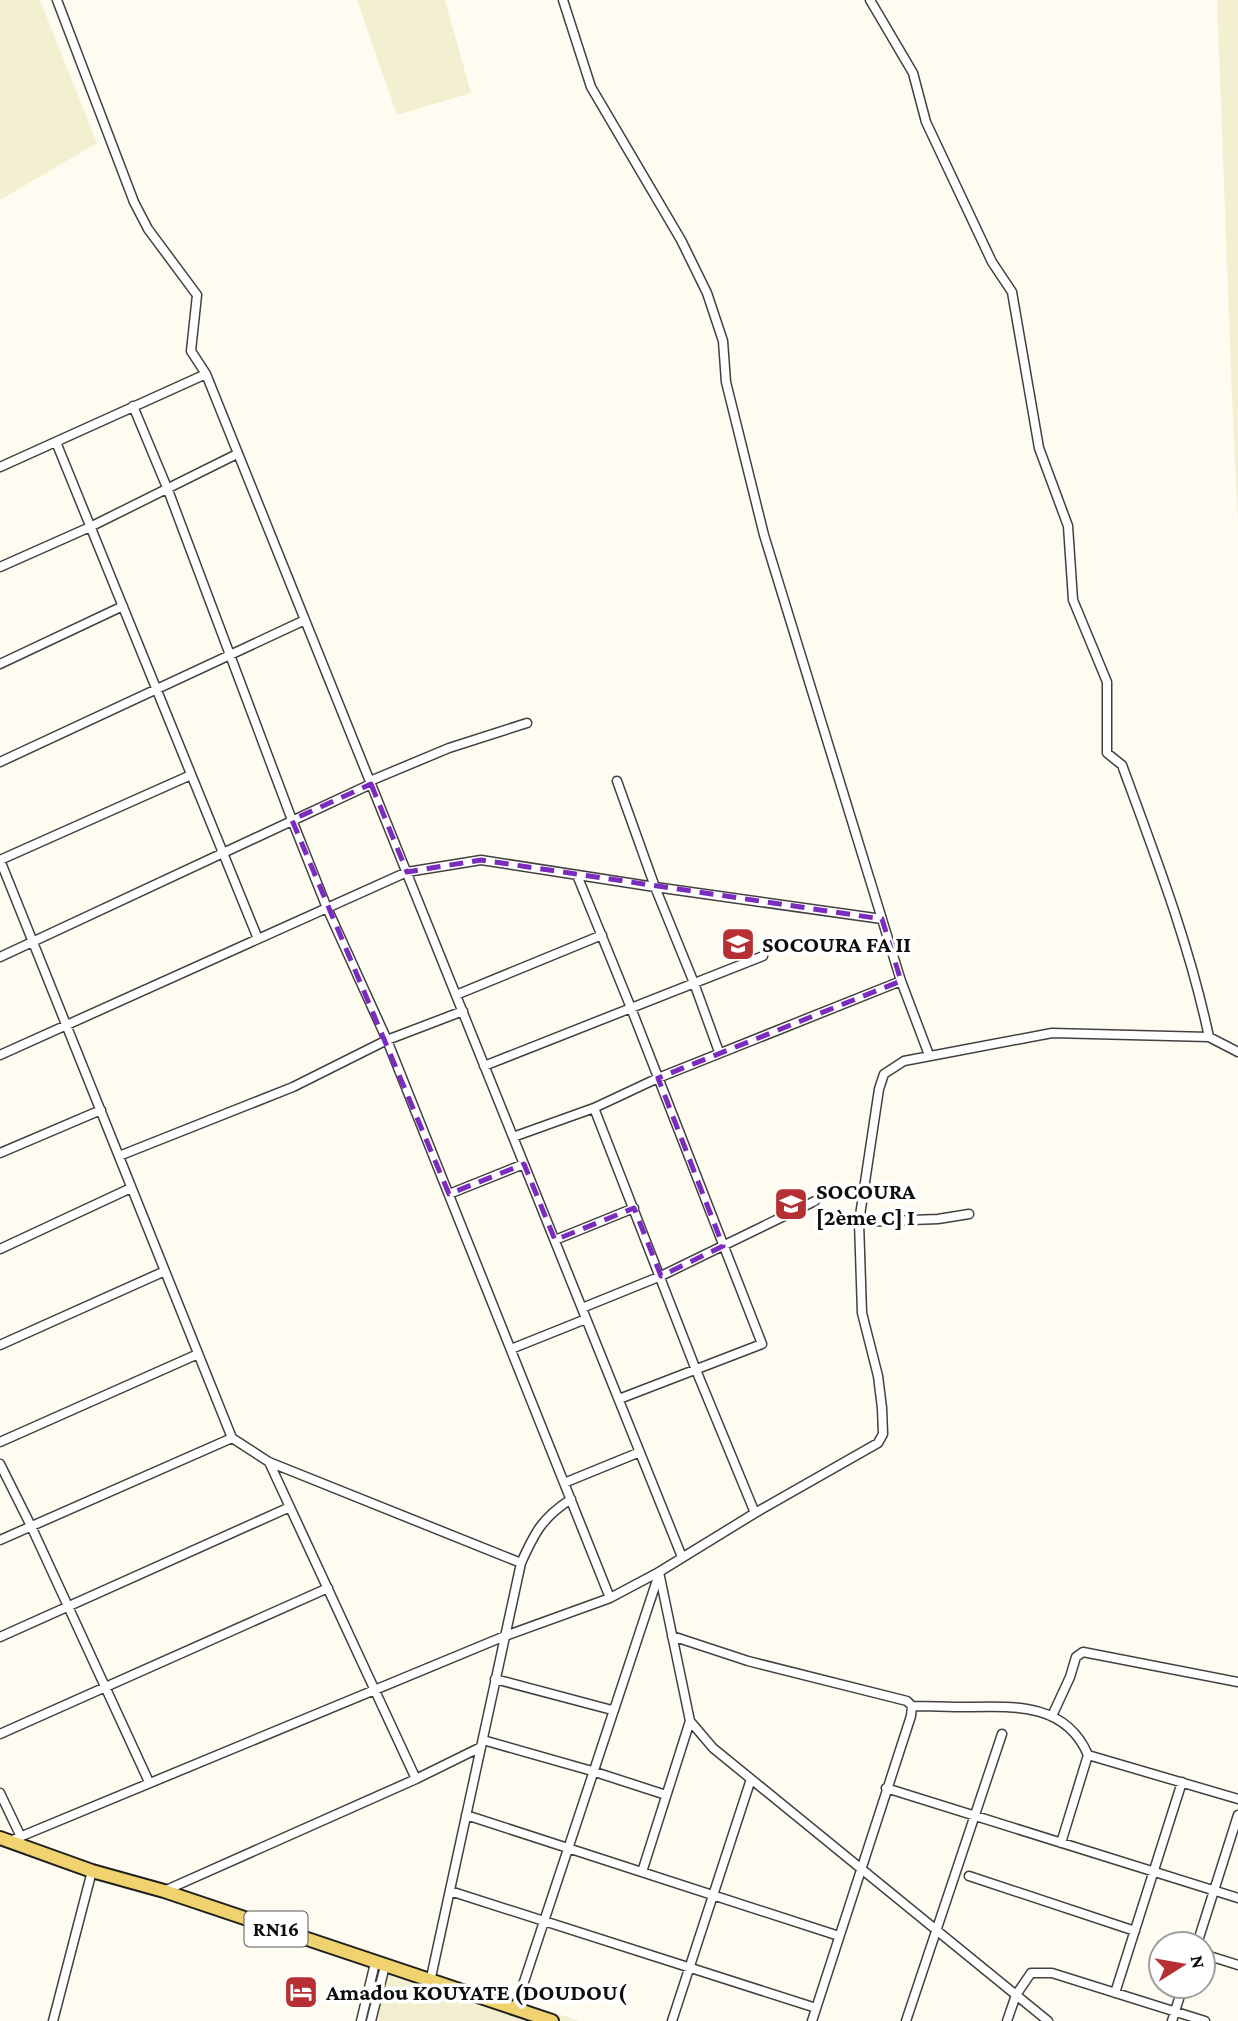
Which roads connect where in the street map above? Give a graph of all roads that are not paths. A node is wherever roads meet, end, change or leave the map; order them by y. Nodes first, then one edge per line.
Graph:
1 (57, 0) edge
2 (563, 0) edge
3 (870, 0) edge
4 (206, 374) junction
5 (133, 406) junction
6 (56, 442) junction
7 (237, 454) junction
8 (0, 467) edge
9 (168, 490) junction
10 (90, 527) junction
11 (0, 567) edge
12 (123, 606) junction
13 (305, 620) junction
14 (229, 655) junction
15 (0, 664) edge
16 (157, 689) junction
17 (527, 723) dead end
18 (0, 762) edge
19 (191, 775) junction
20 (617, 780) dead end
21 (370, 783) junction
22 (292, 820) junction
23 (223, 853) junction
24 (407, 872) junction
25 (577, 875) junction
26 (655, 887) junction
27 (327, 908) junction
28 (882, 919) junction
29 (601, 935) junction
30 (258, 939) junction
31 (32, 942) junction
32 (764, 956) dead end
33 (0, 957) edge
34 (901, 981) junction
35 (694, 983) junction
36 (456, 995) junction
37 (631, 1008) junction
38 (463, 1011) junction
39 (66, 1025) junction
40 (1209, 1037) junction
41 (387, 1040) junction
42 (719, 1052) junction
43 (1238, 1052) edge
44 (0, 1055) edge
45 (929, 1055) junction
46 (484, 1066) junction
47 (658, 1078) junction
48 (594, 1108) junction
49 (101, 1110) junction
50 (513, 1137) junction
51 (0, 1153) edge
52 (119, 1156) junction
53 (524, 1164) junction
54 (131, 1188) junction
55 (449, 1194) junction
56 (815, 1201) dead end
57 (634, 1208) junction
58 (969, 1214) dead end
59 (859, 1222) junction
60 (555, 1240) junction
61 (723, 1247) junction
62 (0, 1249) edge
63 (165, 1271) junction
64 (660, 1276) junction
65 (582, 1308) junction
66 (586, 1319) junction
67 (0, 1345) edge
68 (511, 1349) junction
69 (198, 1354) junction
70 (696, 1370) junction
71 (619, 1399) junction
72 (232, 1438) junction
73 (0, 1442) edge
74 (640, 1452) junction
75 (269, 1462) junction
76 (0, 1464) edge
77 (564, 1483) junction
78 (571, 1499) junction
79 (290, 1507) junction
80 (755, 1513) junction
81 (31, 1526) junction
82 (0, 1540) edge
83 (682, 1557) junction
84 (521, 1563) junction
85 (659, 1572) junction
86 (328, 1588) junction
87 (610, 1598) junction
88 (68, 1607) junction
89 (505, 1636) junction
90 (673, 1636) junction
91 (0, 1637) edge
92 (495, 1679) junction
93 (1238, 1682) edge
94 (105, 1687) junction
95 (375, 1689) junction
96 (912, 1706) junction
97 (612, 1710) junction
98 (1052, 1716) junction
99 (690, 1721) junction
100 (0, 1734) edge
101 (1002, 1734) dead end
102 (482, 1743) junction
103 (1088, 1755) junction
104 (592, 1770) junction
105 (416, 1779) junction
106 (751, 1779) junction
107 (149, 1782) junction
108 (1182, 1782) junction
109 (886, 1788) junction
110 (0, 1793) edge
111 (667, 1795) junction
112 (1238, 1799) edge
113 (466, 1815) junction
114 (1238, 1815) edge
115 (975, 1816) junction
116 (10, 1839) edge
117 (1061, 1843) junction
118 (567, 1848) junction
119 (861, 1867) junction
120 (92, 1871) junction
121 (642, 1872) junction
122 (1154, 1872) junction
123 (969, 1876) dead end
124 (1214, 1890) junction
125 (164, 1891) junction
126 (450, 1891) junction
127 (713, 1895) junction
128 (1238, 1898) edge
129 (543, 1921) junction
130 (936, 1929) junction
131 (1201, 1930) edge
132 (1135, 1931) junction
133 (839, 1936) junction
134 (1217, 1958) edge
135 (380, 1965) junction
136 (1238, 1965) edge
137 (689, 1968) junction
138 (430, 1982) junction
139 (1115, 1993) junction
140 (1016, 1994) junction
141 (1179, 2000) edge
142 (816, 2008) junction
143 (514, 2009) junction
144 (1175, 2011) junction
145 (53, 2021) edge
146 (361, 2021) edge
147 (371, 2021) edge
148 (552, 2021) edge
149 (672, 2021) edge
150 (812, 2021) edge
151 (906, 2021) edge
152 (1007, 2021) edge
153 (1048, 2021) edge
154 (1172, 2021) edge
155 (1205, 2021) edge

1 - 4 street
2 - 28 street
3 - 40 street
4 - 5 street
4 - 7 street
5 - 6 street
5 - 9 street
6 - 8 street
6 - 10 street
7 - 9 street
7 - 13 street
9 - 10 street
9 - 14 street
10 - 11 street
10 - 12 street
12 - 15 street
12 - 16 street
13 - 14 street
13 - 21 street
14 - 16 street
14 - 22 street
16 - 18 street
16 - 19 street
17 - 21 street
19 - 23 street
19 - 31 street
20 - 26 street
21 - 22 street
21 - 24 street
22 - 23 street
22 - 27 street
23 - 30 street
23 - 31 street
24 - 25 street
24 - 27 street
24 - 36 street
25 - 26 street
25 - 29 street
26 - 28 street
26 - 35 street
27 - 30 street
27 - 41 street
28 - 34 street
29 - 36 street
29 - 37 street
30 - 39 street
31 - 33 street
31 - 39 street
32 - 35 street
34 - 42 street
34 - 45 street
35 - 37 street
35 - 42 street
36 - 38 street
37 - 46 street
37 - 47 street
38 - 41 street
38 - 46 street
39 - 44 street
39 - 49 street
40 - 43 street
40 - 45 street
41 - 52 street
41 - 55 street
42 - 47 street
45 - 59 street
46 - 50 street
47 - 48 street
47 - 61 street
48 - 50 street
48 - 57 street
49 - 51 street
49 - 52 street
50 - 53 street
52 - 54 street
53 - 55 street
53 - 60 street
54 - 62 street
54 - 63 street
55 - 68 street
56 - 61 street
57 - 60 street
57 - 64 street
58 - 59 street
59 - 80 street
60 - 65 street
61 - 64 street
61 - 70 street
63 - 67 street
63 - 69 street
64 - 65 street
64 - 70 street
65 - 66 street
66 - 68 street
66 - 71 street
68 - 77 street
69 - 72 street
69 - 73 street
70 - 71 street
70 - 80 street
71 - 74 street
72 - 75 street
72 - 81 street
74 - 77 street
74 - 83 street
75 - 79 street
75 - 84 street
76 - 81 street
77 - 78 street
78 - 84 street
78 - 87 street
79 - 86 street
79 - 88 street
80 - 83 street
81 - 82 street
81 - 88 street
83 - 85 street
84 - 89 street
85 - 87 street
85 - 90 street
85 - 97 street
86 - 94 street
86 - 95 street
87 - 89 street
88 - 91 street
88 - 94 street
89 - 92 street
89 - 95 street
90 - 96 street
90 - 99 street
92 - 97 street
92 - 102 street
93 - 98 street
94 - 100 street
94 - 107 street
95 - 105 street
95 - 107 street
96 - 98 street
96 - 109 street
97 - 104 street
98 - 103 street
99 - 106 street
99 - 111 street
101 - 115 street
102 - 104 street
102 - 105 street
102 - 113 street
103 - 108 street
103 - 117 street
104 - 111 street
104 - 118 street
105 - 125 street
106 - 119 street
106 - 127 street
107 - 116 street
108 - 112 street
108 - 122 street
109 - 115 street
109 - 119 street
110 - 116 street
111 - 121 street
113 - 118 street
113 - 126 street
114 - 124 street
115 - 117 street
115 - 130 street
116 - 120 main road, RN16
117 - 122 street
118 - 121 street
118 - 129 street
119 - 130 street
119 - 133 street
120 - 125 main road, RN16
120 - 145 street
121 - 127 street
122 - 124 street
122 - 132 street
123 - 132 street
124 - 128 street
124 - 131 street
125 - 135 main road, RN16
126 - 129 street
126 - 138 street
127 - 133 street
127 - 137 street
129 - 137 street
129 - 143 street
130 - 140 street
130 - 151 street
132 - 139 street
133 - 142 street
134 - 136 street
135 - 138 main road, RN16
135 - 146 street
135 - 147 street
137 - 142 street
137 - 149 street
138 - 143 main road, RN16
139 - 140 street
139 - 144 street
140 - 152 street
140 - 153 street
141 - 144 street
142 - 150 street
143 - 148 main road, RN16
144 - 154 street
144 - 155 street

